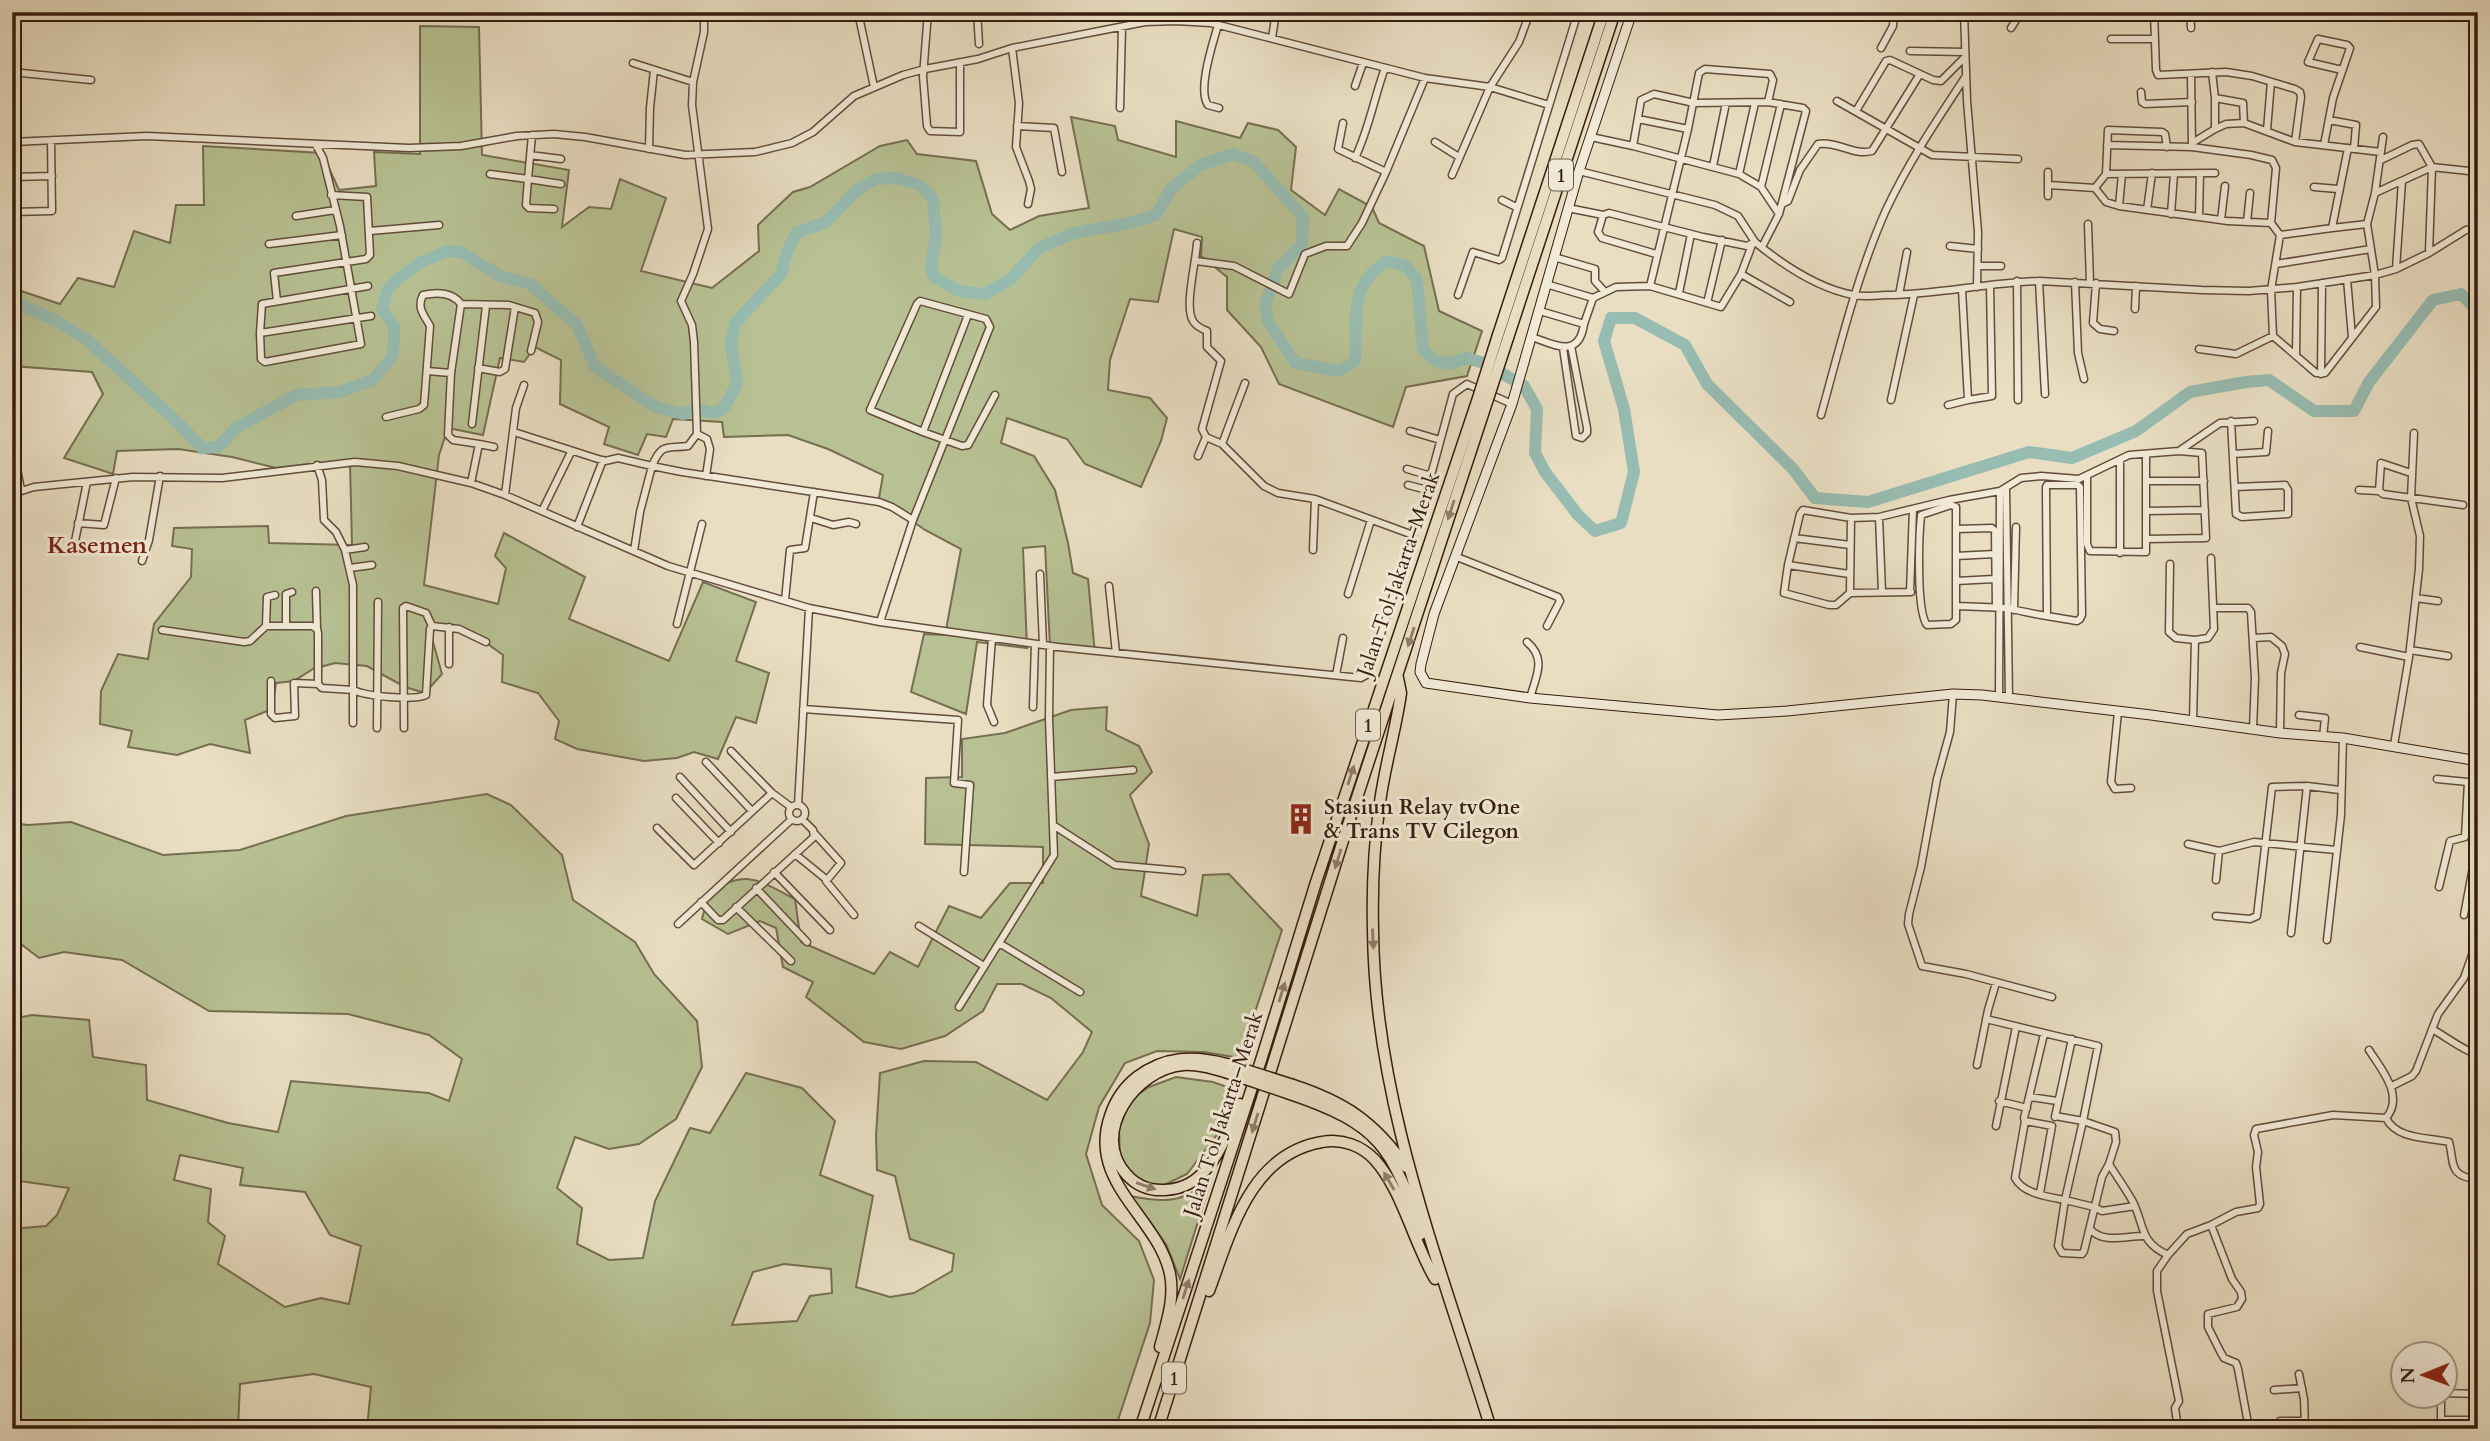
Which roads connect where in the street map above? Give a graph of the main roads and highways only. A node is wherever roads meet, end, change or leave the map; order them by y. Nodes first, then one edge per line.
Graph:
1 (1604, 12) edge
2 (1615, 12) edge
3 (1503, 336) junction
4 (1483, 397) junction
5 (1398, 678) junction
6 (1262, 1057) junction
7 (1226, 1068) junction
8 (1292, 1089) junction
9 (1410, 1172) junction
10 (1436, 1279) junction
11 (1191, 1327) junction
12 (1150, 1400) junction
13 (1140, 1429) edge
14 (1158, 1429) edge
15 (1485, 1429) edge
16 (1491, 1429) edge

1 - 3 highway, Jalan Tol Jakarta–Merak / 1
2 - 3 highway, Jalan Tol Jakarta–Merak / 1
3 - 4 highway, Jalan Tol Jakarta–Merak / 1, bridge
4 -> 5 highway, Jalan Tol Jakarta–Merak / 1
6 -> 4 highway, Jalan Tol Jakarta–Merak / 1
5 -> 9 highway
5 -> 11 highway, Jalan Tol Jakarta–Merak / 1
7 -> 6 highway
12 -> 6 highway, Jalan Tol Jakarta–Merak / 1
7 - 8 highway, bridge
7 - 12 highway
8 - 9 highway
8 - 10 highway
9 - 16 highway
10 -> 11 highway
10 - 15 highway
11 - 14 highway, Jalan Tol Jakarta–Merak / 1
12 - 13 highway, Jalan Tol Jakarta–Merak / 1

